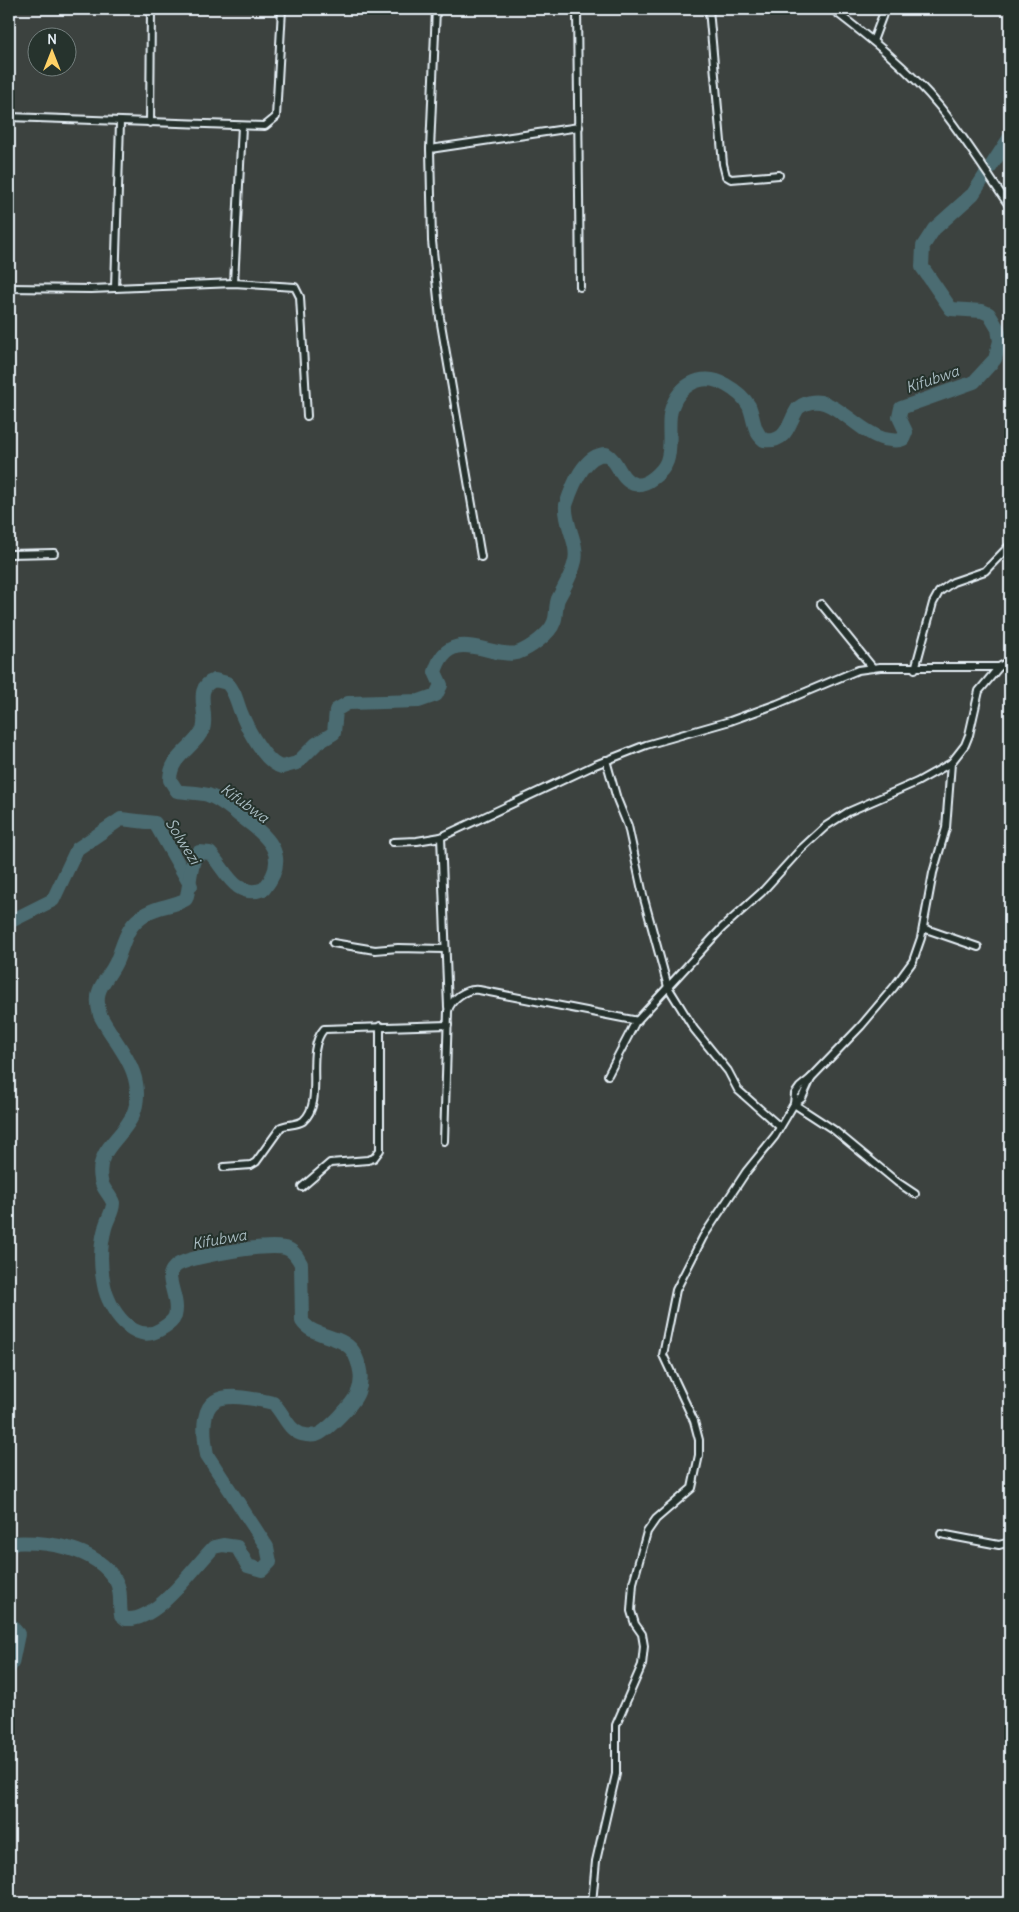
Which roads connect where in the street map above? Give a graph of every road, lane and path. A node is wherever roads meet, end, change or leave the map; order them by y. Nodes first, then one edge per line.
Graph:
1 (151, 9) edge
2 (282, 9) edge
3 (436, 9) edge
4 (577, 9) edge
5 (709, 9) edge
6 (832, 9) edge
7 (885, 9) edge
8 (873, 41) junction
9 (9, 117) edge
10 (120, 122) junction
11 (150, 123) junction
12 (242, 126) junction
13 (579, 127) junction
14 (430, 149) junction
15 (779, 175) dead end
16 (1010, 207) edge
17 (234, 283) junction
18 (580, 287) dead end
19 (9, 288) edge
20 (116, 288) junction
21 (307, 416) dead end
22 (1010, 545) edge
23 (9, 554) edge
24 (54, 554) dead end
25 (481, 557) dead end
26 (821, 604) dead end
27 (1010, 661) edge
28 (999, 667) junction
29 (873, 668) junction
30 (915, 668) junction
31 (606, 760) junction
32 (951, 763) junction
33 (441, 837) junction
34 (394, 842) dead end
35 (923, 928) junction
36 (332, 943) dead end
37 (978, 947) dead end
38 (444, 949) junction
39 (668, 987) junction
40 (448, 1011) junction
41 (638, 1021) junction
42 (448, 1025) junction
43 (380, 1026) junction
44 (608, 1075) dead end
45 (794, 1104) junction
46 (780, 1127) junction
47 (444, 1141) dead end
48 (224, 1167) dead end
49 (302, 1187) dead end
50 (916, 1194) dead end
51 (941, 1534) dead end
52 (1010, 1542) edge
53 (592, 1903) edge

1 - 11 street
2 - 12 street
3 - 14 street
4 - 13 street
5 - 15 street
6 - 8 street
7 - 8 street
8 - 16 street
9 - 10 street
10 - 11 street
10 - 20 street
11 - 12 street
12 - 17 street
13 - 14 street
13 - 18 street
14 - 25 street
17 - 20 street
17 - 21 street
19 - 20 street
22 - 30 street
23 - 24 street
26 - 29 street
27 - 28 street
28 - 30 street
28 - 32 street
29 - 30 street
29 - 31 street
31 - 33 street
31 - 39 street
32 - 35 street
32 - 39 street
33 - 34 street
33 - 38 street
35 - 37 street
35 - 45 street
36 - 38 street
38 - 40 street
39 - 41 street
39 - 46 street
40 - 41 street
40 - 42 street
41 - 44 street
42 - 43 street
42 - 47 street
43 - 48 street
43 - 49 street
45 - 46 street
45 - 50 street
46 - 53 street
51 - 52 street

